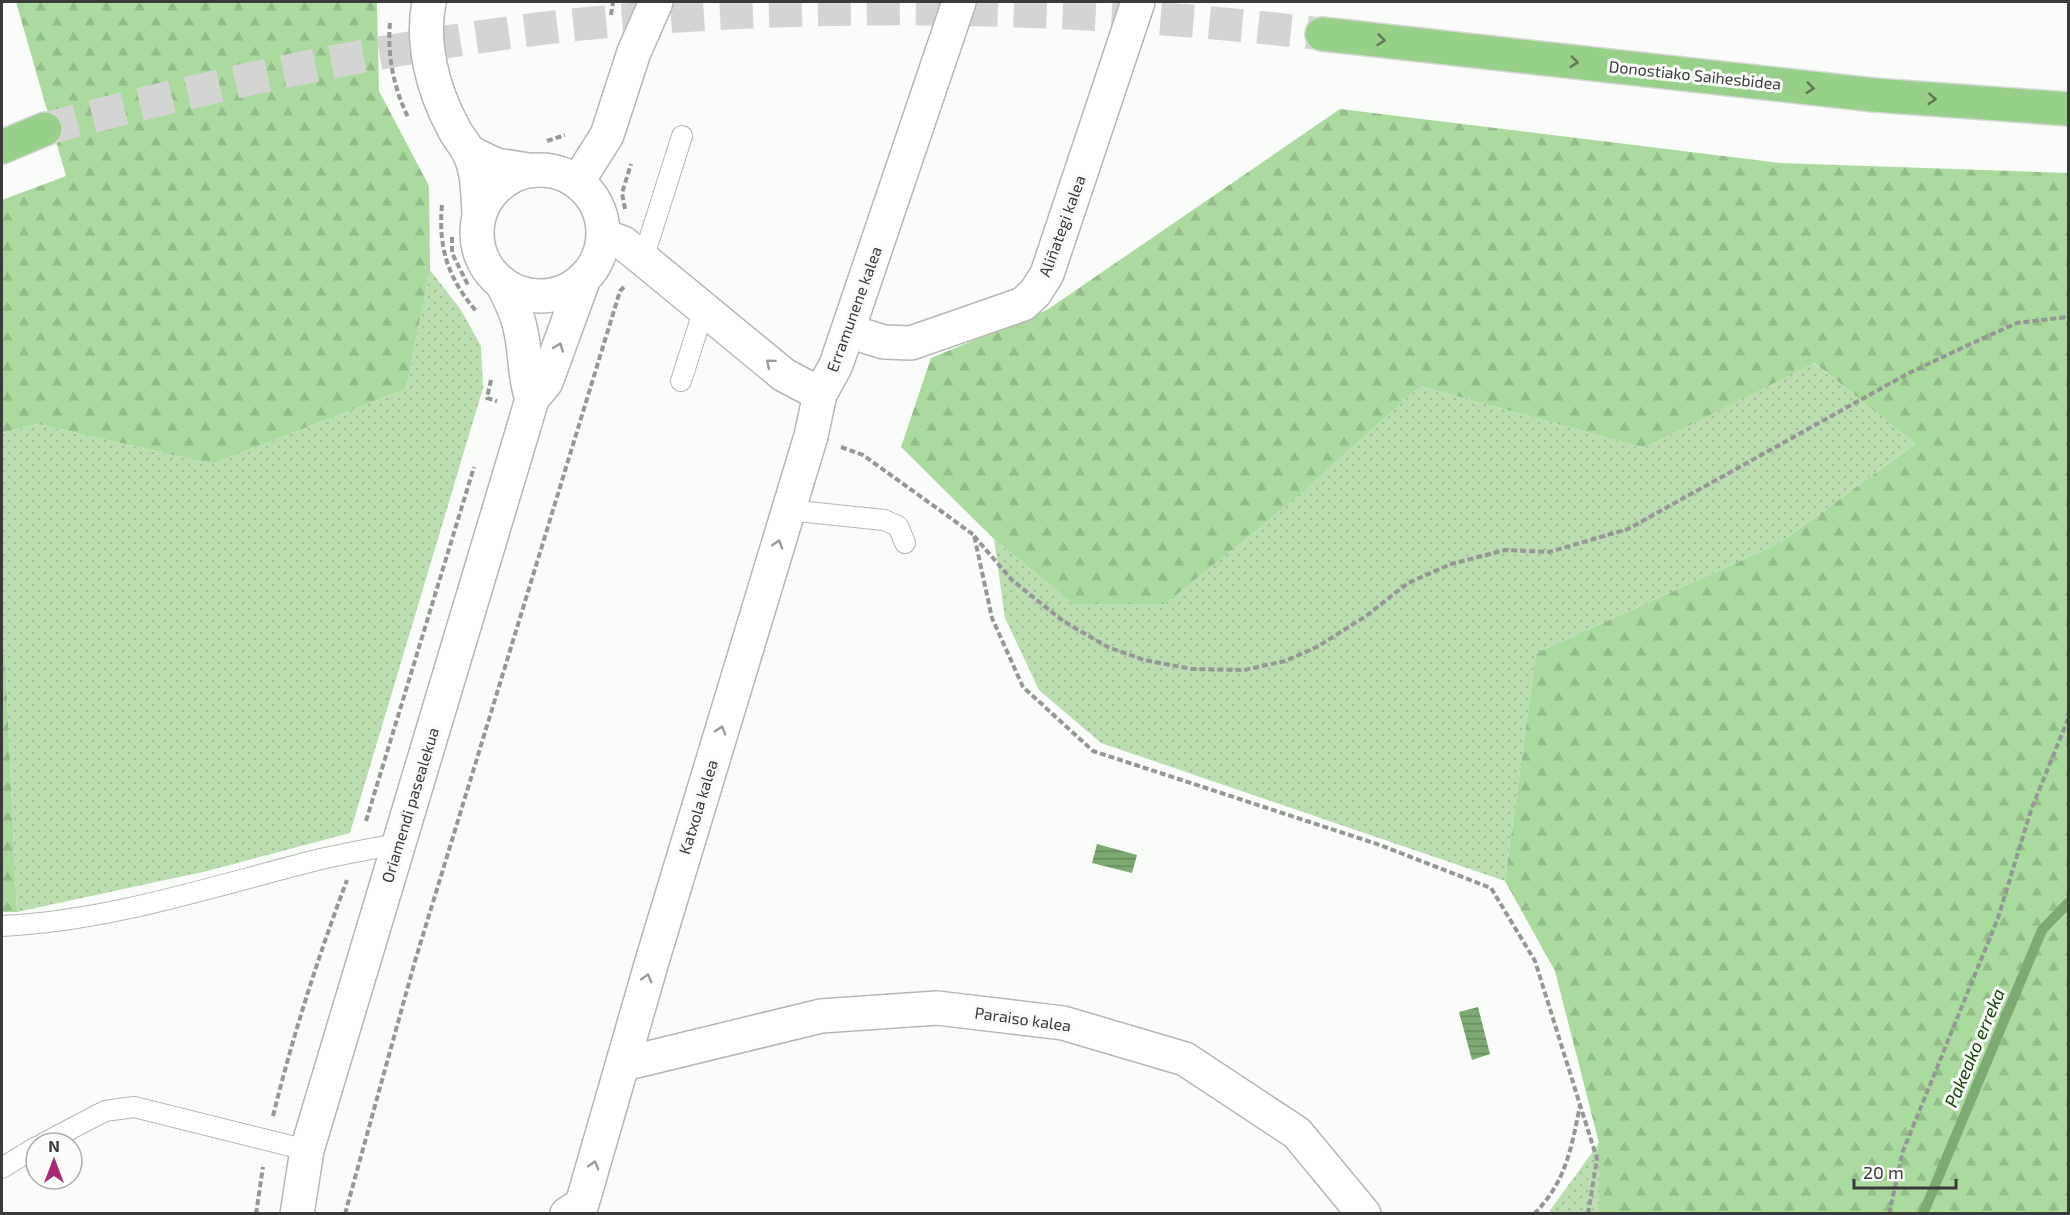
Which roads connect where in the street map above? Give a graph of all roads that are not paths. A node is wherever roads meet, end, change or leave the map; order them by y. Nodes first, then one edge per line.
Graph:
1 (429, 2) edge
2 (656, 2) edge
3 (959, 2) edge
4 (1138, 2) edge
5 (622, 11) edge
6 (1323, 34) tunnel mouth
7 (634, 52) junction
8 (2068, 109) edge
9 (682, 136) dead end
10 (2, 141) edge
11 (2, 147) edge
12 (469, 152) junction
13 (535, 156) junction
14 (578, 181) junction
15 (479, 215) junction
16 (604, 236) junction
17 (643, 259) junction
18 (584, 278) junction
19 (502, 283) junction
20 (704, 309) junction
21 (848, 331) junction
22 (681, 381) dead end
23 (820, 394) junction
24 (532, 399) junction
25 (788, 510) junction
26 (905, 543) dead end
27 (398, 843) junction
28 (2, 926) edge
29 (624, 1064) junction
30 (67, 1131) edge
31 (307, 1150) junction
32 (24, 1155) edge
33 (2, 1168) edge
34 (579, 1210) edge
35 (297, 1214) edge
36 (1364, 1214) edge

1 - 12 street
2 - 7 street
3 - 21 street, Erramunene kalea
4 - 21 street, Aliñategi kalea
5 - 7 street
6 -> 8 highway, Donostiako Saihesbidea
7 - 14 street
9 - 17 lane
10 - 11 highway
12 - 13 street
12 - 15 street
13 - 14 street
13 - 15 street
14 - 16 street
15 - 19 street
16 - 17 street, Erramunene kalea
16 - 18 street
17 - 20 street, Erramunene kalea
18 - 19 street
24 -> 18 street, Oriamendi pasealekua
19 - 24 street
20 - 22 lane
23 -> 20 street, Erramunene kalea
21 - 23 street, Erramunene kalea
23 - 25 street, Katxola kalea
24 - 27 street, Oriamendi pasealekua
25 - 26 lane
29 -> 25 street, Katxola kalea
27 - 28 lane
27 - 31 street, Oriamendi pasealekua
34 -> 29 street, Katxola kalea
29 - 36 street, Paraiso kalea
30 - 31 lane
31 - 35 street, Oriamendi pasealekua
32 - 33 lane

